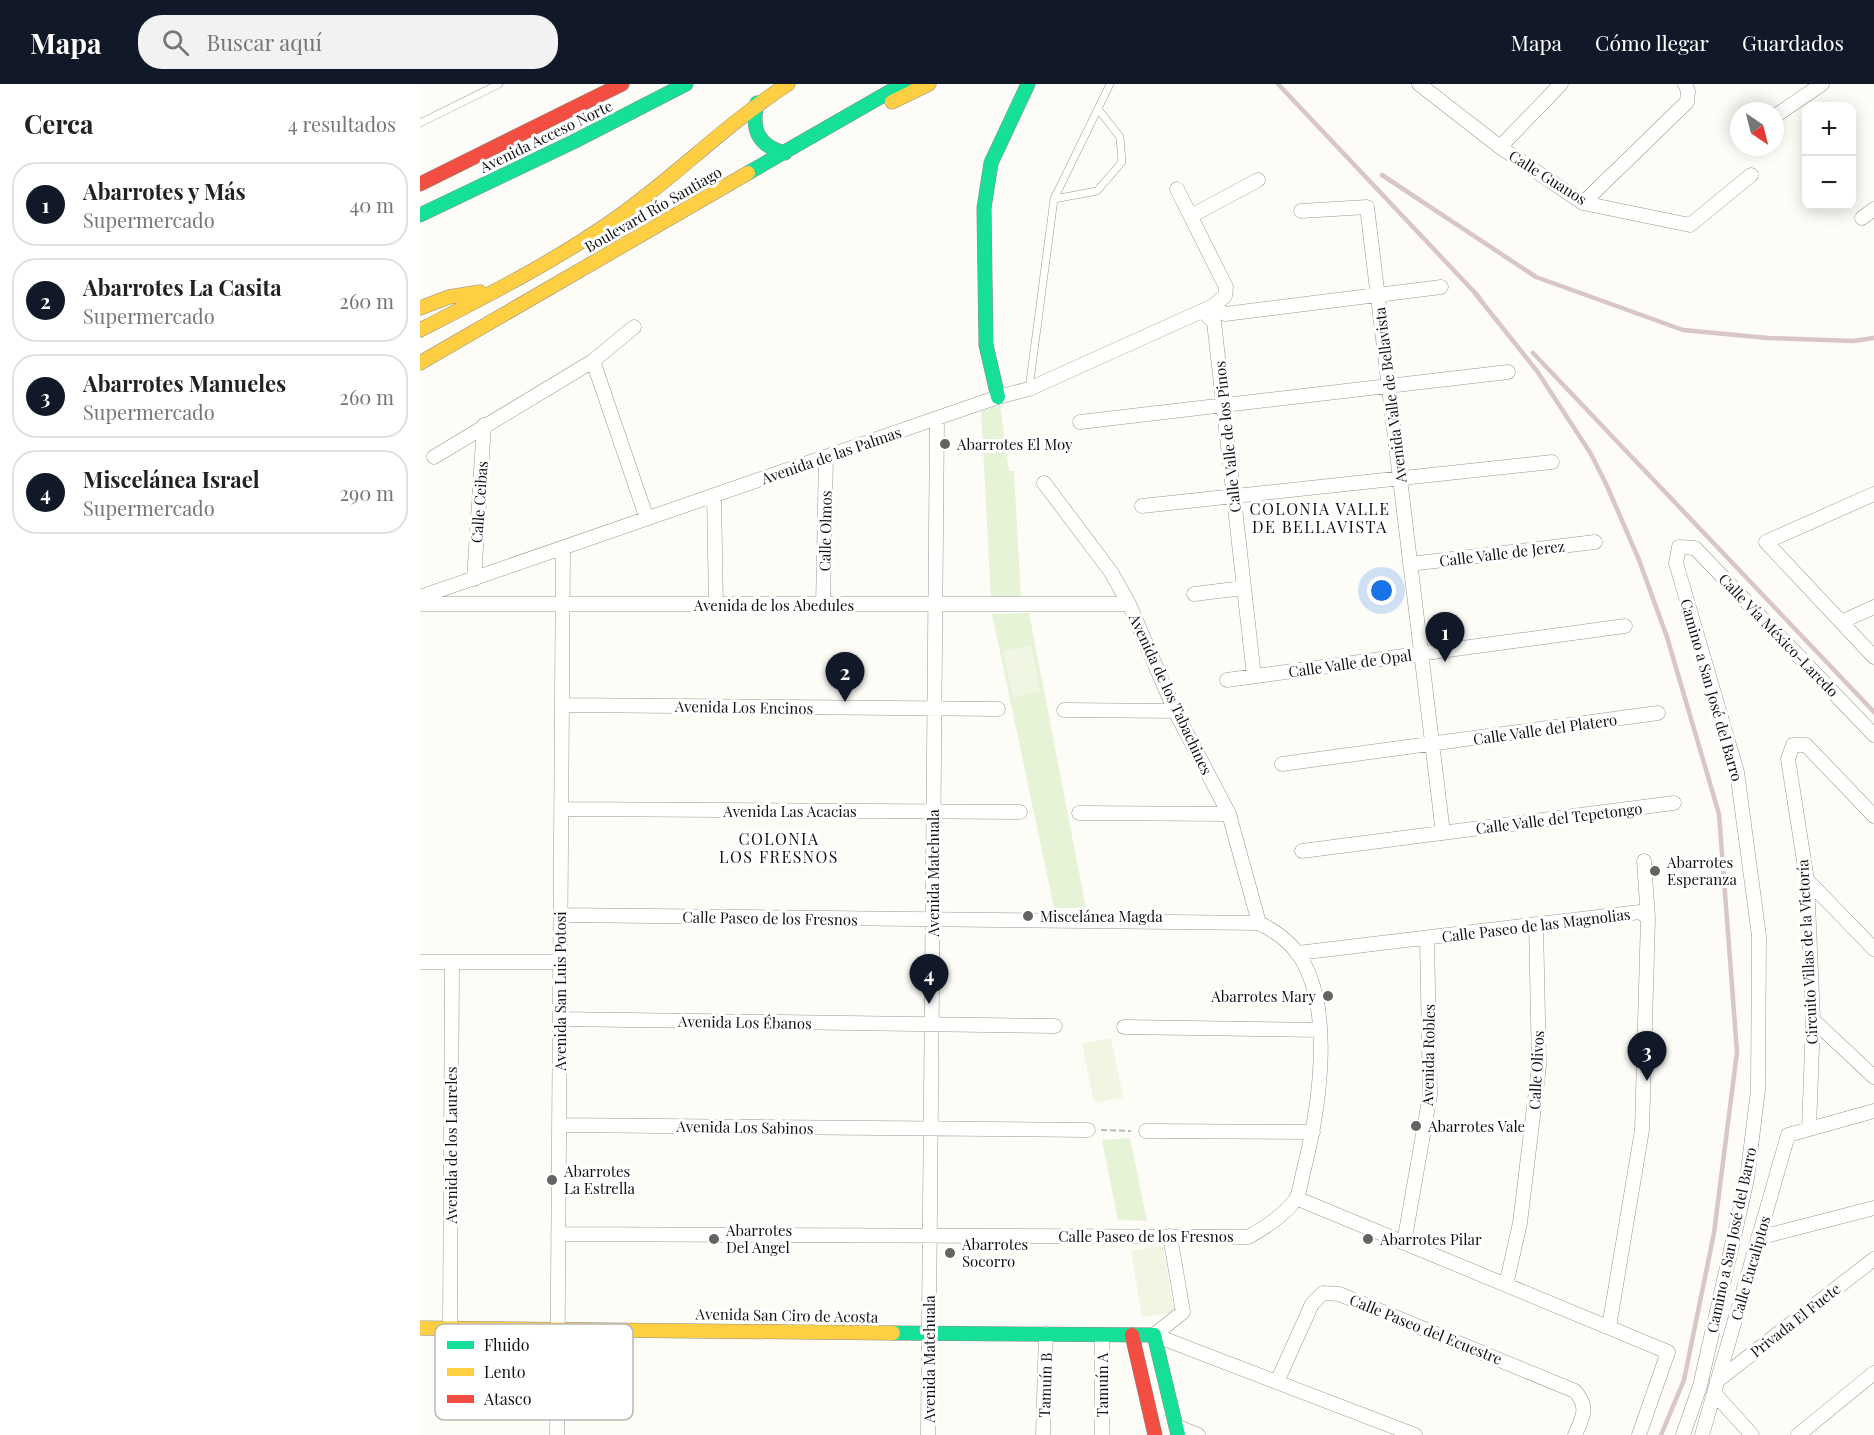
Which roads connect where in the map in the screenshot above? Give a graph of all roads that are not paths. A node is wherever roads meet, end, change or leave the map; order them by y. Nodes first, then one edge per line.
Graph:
1 (499, 84) edge
2 (622, 84) edge
3 (686, 84) edge
4 (788, 84) edge
5 (903, 84) edge
6 (928, 84) edge
7 (1028, 84) edge
8 (1041, 84) edge
9 (1110, 84) edge
10 (1561, 84) edge
11 (1685, 84) edge
12 (1822, 84) edge
13 (1423, 85) edge
14 (757, 103) junction
15 (1098, 108) junction
16 (1784, 110) edge
17 (857, 112) junction
18 (420, 123) edge
19 (1500, 147) junction
20 (785, 153) junction
21 (1751, 175) dead end
22 (1258, 180) dead end
23 (420, 184) edge
24 (1177, 189) dead end
25 (1054, 199) junction
26 (1583, 203) junction
27 (1874, 209) edge
28 (1301, 212) dead end
29 (420, 215) edge
30 (1191, 216) junction
31 (1862, 218) dead end
32 (1441, 287) dead end
33 (501, 288) junction
34 (1377, 295) junction
35 (420, 308) edge
36 (1214, 313) junction
37 (634, 327) dead end
38 (420, 330) edge
39 (593, 360) junction
40 (420, 365) edge
41 (1508, 372) dead end
42 (1388, 386) junction
43 (1029, 389) junction
44 (1005, 396) junction
45 (1223, 405) junction
46 (937, 418) junction
47 (1080, 422) dead end
48 (484, 425) junction
49 (434, 457) dead end
50 (826, 457) junction
51 (1552, 462) dead end
52 (1400, 479) junction
53 (1044, 483) dead end
54 (1874, 494) edge
55 (714, 496) junction
56 (1233, 496) junction
57 (1142, 506) dead end
58 (647, 519) junction
59 (1595, 542) dead end
60 (1679, 547) joint
61 (563, 548) junction
62 (1410, 564) junction
63 (474, 579) junction
64 (1244, 588) junction
65 (1194, 594) dead end
66 (420, 597) edge
67 (420, 604) edge
68 (1129, 604) junction
69 (562, 605) junction
70 (716, 605) junction
71 (823, 605) junction
72 (935, 605) junction
73 (1874, 607) edge
74 (1841, 622) junction
75 (1625, 626) dead end
76 (1422, 653) junction
77 (1874, 657) edge
78 (1254, 676) junction
79 (1227, 680) dead end
80 (562, 705) junction
81 (934, 708) junction
82 (998, 709) dead end
83 (1064, 710) dead end
84 (1175, 711) junction
85 (1658, 713) dead end
86 (1874, 735) edge
87 (1432, 744) junction
88 (1282, 764) dead end
89 (1674, 803) dead end
90 (561, 809) junction
91 (933, 812) junction
92 (1020, 812) dead end
93 (1079, 813) dead end
94 (1229, 814) junction
95 (1874, 816) edge
96 (1443, 833) junction
97 (1302, 851) dead end
98 (1644, 861) dead end
99 (1806, 880) junction
100 (560, 915) junction
101 (1648, 918) junction
102 (932, 919) junction
103 (1259, 923) junction
104 (1536, 924) junction
105 (1427, 938) junction
106 (1874, 949) edge
107 (1298, 954) junction
108 (420, 962) edge
109 (452, 962) junction
110 (560, 962) junction
111 (560, 1019) junction
112 (1813, 1020) junction
113 (932, 1025) junction
114 (1054, 1026) dead end
115 (1124, 1027) dead end
116 (1320, 1030) junction
117 (1874, 1077) edge
118 (1874, 1111) edge
119 (559, 1125) junction
120 (931, 1129) junction
121 (1809, 1129) junction
122 (1088, 1130) road end
123 (1146, 1131) road end
124 (1313, 1132) junction
125 (1296, 1198) junction
126 (1741, 1205) junction
127 (1874, 1208) edge
128 (1766, 1210) junction
129 (558, 1234) junction
130 (930, 1235) junction
131 (1170, 1236) junction
132 (1758, 1238) junction
133 (1404, 1243) junction
134 (1874, 1259) edge
135 (1506, 1285) junction
136 (450, 1324) edge
137 (558, 1324) edge
138 (1610, 1327) junction
139 (633, 1331) edge
140 (929, 1333) junction
141 (1046, 1334) junction
142 (1102, 1335) junction
143 (1132, 1335) junction
144 (1154, 1335) junction
145 (1874, 1373) edge
146 (1277, 1382) junction
147 (1715, 1387) junction
148 (557, 1420) edge
149 (1177, 1431) edge
150 (557, 1435) edge
151 (928, 1435) edge
152 (1043, 1435) edge
153 (1102, 1435) edge
154 (1155, 1435) edge
155 (1198, 1435) edge
156 (1415, 1435) edge
157 (1575, 1435) edge
158 (1639, 1435) edge
159 (1683, 1435) edge
160 (1702, 1435) edge
161 (1752, 1435) edge
162 (1798, 1435) edge

1 - 18 lane
2 - 23 main road, Avenida Acceso Norte
3 - 29 main road, Avenida Acceso Norte
4 - 14 main road, Boulevard Río Santiago
5 - 17 main road, Boulevard Río Santiago
6 - 17 main road
7 - 44 main road
8 - 44 main road
9 - 15 lane
10 - 19 street
11 - 26 street
12 - 16 street
13 - 19 street, Calle Guanos
14 - 20 main road
14 - 33 main road, Boulevard Río Santiago
15 - 25 lane
15 - 25 lane
17 - 20 main road, Boulevard Río Santiago
19 - 26 street, Calle Guanos
20 - 40 main road, Boulevard Río Santiago
21 - 26 street, Calle Guanos
22 - 30 street
24 - 30 street
25 - 43 lane
27 - 31 street
28 - 34 street, Avenida Valle de Bellavista
30 - 36 street
32 - 34 street
33 - 35 main road
33 - 38 main road, Boulevard Río Santiago
34 - 36 street
34 - 42 street, Avenida Valle de Bellavista
36 - 43 street, Avenida de las Palmas
36 - 45 street, Calle Valle de los Pinos
37 - 39 street
39 - 48 street
39 - 58 street
41 - 42 street
42 - 45 street
42 - 52 street, Avenida Valle de Bellavista
43 - 44 street, Avenida de las Palmas
44 - 46 street, Avenida de las Palmas
45 - 47 street
45 - 56 street, Calle Valle de los Pinos
46 - 50 street, Avenida de las Palmas
46 - 72 street, Avenida Matehuala
48 - 49 street
48 - 63 street, Calle Ceibas
50 - 55 street, Avenida de las Palmas
50 - 71 street, Calle Olmos
51 - 52 street
52 - 56 street
52 - 62 street, Avenida Valle de Bellavista
53 - 68 street, Avenida de los Tabachines
54 - 74 street
55 - 58 street, Avenida de las Palmas
55 - 70 street
56 - 57 street
56 - 64 street, Calle Valle de los Pinos
58 - 61 street, Avenida de las Palmas
59 - 62 street, Calle Valle de Jerez
60 - 86 street, Calle Vía México-Laredo
60 - 126 street, Camino a San José del Barro
61 - 63 street, Avenida de las Palmas
61 - 69 street, Avenida San Luis Potosi
62 - 76 street, Avenida Valle de Bellavista
63 - 66 street, Avenida de las Palmas
64 - 65 street
64 - 78 street, Calle Valle de los Pinos
67 - 69 street, Avenida de los Abedules
68 - 72 street, Avenida de los Abedules
68 - 84 street, Avenida de los Tabachines
69 - 70 street, Avenida de los Abedules
69 - 80 street, Avenida San Luis Potosi
70 - 71 street, Avenida de los Abedules
71 - 72 street, Avenida de los Abedules
72 - 81 street, Avenida Matehuala
73 - 74 street
74 - 77 street
75 - 76 street, Calle Valle de Opal
76 - 78 street, Calle Valle de Opal
76 - 87 street, Avenida Valle de Bellavista
78 - 79 street, Calle Valle de Opal
80 - 81 street, Avenida Los Encinos
80 - 90 street, Avenida San Luis Potosi
81 - 82 street, Avenida Los Encinos
81 - 91 street, Avenida Matehuala
83 - 84 street
84 - 94 street, Avenida de los Tabachines
85 - 87 street, Calle Valle del Platero
87 - 88 street, Calle Valle del Platero
87 - 96 street, Avenida Valle de Bellavista
89 - 96 street, Calle Valle del Tepetongo
90 - 91 street, Avenida Las Acacias
90 - 100 street, Avenida San Luis Potosi
91 - 92 street, Avenida Las Acacias
91 - 102 street, Avenida Matehuala
93 - 94 street
94 - 103 street, Avenida de los Tabachines
95 - 99 street, Circuito Villas de la Victoría
96 - 97 street, Calle Valle del Tepetongo
98 - 101 street
99 - 106 street
99 - 112 street, Circuito Villas de la Victoría
100 - 102 street, Calle Paseo de los Fresnos
100 - 110 street, Avenida San Luis Potosi
101 - 104 street, Calle Paseo de las Magnolias
101 - 138 street, Calle Paseo de las Magnolias
102 - 103 street, Calle Paseo de los Fresnos
102 - 113 street, Avenida Matehuala
103 - 107 street
104 - 105 street, Calle Paseo de las Magnolias
104 - 135 street, Calle Olivos
105 - 107 street, Calle Paseo de las Magnolias
105 - 133 street, Avenida Robles
107 - 116 street
108 - 109 street
109 - 110 street
109 - 136 street, Avenida de los Laureles
110 - 111 street, Avenida San Luis Potosi
111 - 113 street, Avenida Los Ébanos
111 - 119 street, Avenida San Luis Potosi
112 - 117 street
112 - 121 street, Circuito Villas de la Victoría
113 - 114 street, Avenida Los Ébanos
113 - 120 street, Avenida Matehuala
115 - 116 street
116 - 124 street
118 - 121 street
119 - 120 street, Avenida Los Sabinos
119 - 129 street, Avenida San Luis Potosi
120 - 122 street, Avenida Los Sabinos
120 - 130 street, Avenida Matehuala
121 - 128 street, Calle Eucaliptos
123 - 124 street
124 - 125 street
125 - 131 street, Calle Paseo de los Fresnos
125 - 133 street
126 - 128 street
126 - 159 street, Camino a San José del Barro
127 - 132 street
128 - 132 street, Calle Eucaliptos
129 - 130 street, Calle Paseo de los Fresnos
129 - 137 street, Avenida San Luis Potosi
130 - 131 street, Calle Paseo de los Fresnos
130 - 140 street, Avenida Matehuala
131 - 144 street
132 - 147 street, Calle Eucaliptos
133 - 135 street
134 - 147 street, Privada El Fuete
135 - 138 street
138 - 158 street
139 - 140 main road, Avenida San Ciro de Acosta
140 - 141 main road, Avenida San Ciro de Acosta
140 - 151 street, Avenida Matehuala
141 - 142 main road, Avenida San Ciro de Acosta
141 - 152 street, Tamuín B
142 - 143 main road, Avenida San Ciro de Acosta
142 - 153 street, Tamuín A
143 - 144 main road, Avenida San Ciro de Acosta
143 - 154 main road
144 - 146 street
144 - 149 main road
145 - 162 street
146 - 156 street
146 - 157 street, Calle Paseo del Ecuestre
147 - 160 street, Calle Eucaliptos
147 - 161 street
148 - 150 street, Avenida San Luis Potosi
149 - 155 street

